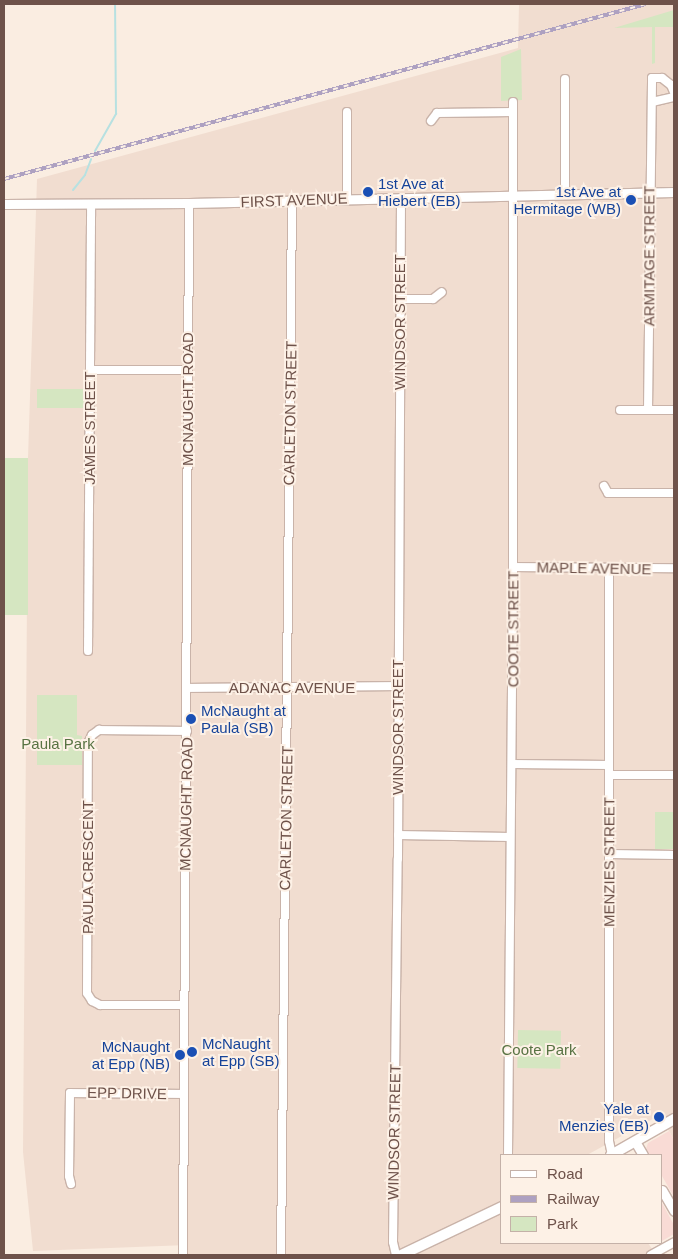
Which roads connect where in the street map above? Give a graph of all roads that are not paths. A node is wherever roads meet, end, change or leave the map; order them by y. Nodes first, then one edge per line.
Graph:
1 (565, 79) dead end
2 (674, 92) edge
3 (674, 97) edge
4 (513, 102) dead end
5 (652, 102) junction
6 (347, 112) dead end
7 (513, 112) junction
8 (431, 121) dead end
9 (650, 192) junction
10 (674, 192) edge
11 (512, 195) junction
12 (565, 195) junction
13 (347, 198) junction
14 (401, 198) junction
15 (292, 200) junction
16 (189, 203) junction
17 (4, 204) edge
18 (91, 205) junction
19 (442, 292) dead end
20 (400, 299) junction
21 (90, 370) junction
22 (188, 370) junction
23 (620, 410) dead end
24 (648, 410) junction
25 (674, 410) edge
26 (604, 486) dead end
27 (674, 493) edge
28 (514, 567) junction
29 (674, 568) edge
30 (609, 569) junction
31 (88, 651) dead end
32 (398, 686) junction
33 (187, 688) junction
34 (287, 688) junction
35 (187, 731) junction
36 (512, 764) junction
37 (608, 765) junction
38 (609, 775) junction
39 (674, 775) edge
40 (398, 836) junction
41 (510, 837) junction
42 (610, 854) junction
43 (674, 855) edge
44 (184, 1005) junction
45 (184, 1094) junction
46 (674, 1119) edge
47 (636, 1143) junction
48 (508, 1154) edge
49 (611, 1154) edge
50 (613, 1154) edge
51 (642, 1154) edge
52 (71, 1184) dead end
53 (663, 1192) edge
54 (500, 1207) edge
55 (674, 1211) edge
56 (674, 1242) edge
57 (183, 1255) edge
58 (282, 1255) edge
59 (396, 1255) edge
60 (401, 1255) edge
61 (650, 1255) edge

1 - 12 street
2 - 5 street, ARMITAGE STREET
3 - 5 street
4 - 7 street, COOTE STREET
5 - 9 street, ARMITAGE STREET
6 - 13 street
7 - 8 street
7 - 11 street, COOTE STREET
9 - 10 street, FIRST AVENUE
9 - 12 street, FIRST AVENUE
9 - 24 street, ARMITAGE STREET
11 - 12 street, FIRST AVENUE
11 - 14 street, FIRST AVENUE
11 - 28 street, COOTE STREET
13 - 14 street, FIRST AVENUE
13 - 15 street, FIRST AVENUE
14 - 20 street, WINDSOR STREET
15 - 16 street, FIRST AVENUE
15 - 34 street, CARLETON STREET
16 - 18 street, FIRST AVENUE
16 - 22 street, MCNAUGHT ROAD
17 - 18 street, FIRST AVENUE
18 - 21 street, JAMES STREET
19 - 20 street
20 - 32 street, WINDSOR STREET
21 - 22 street
21 - 31 street, JAMES STREET
22 - 33 street, MCNAUGHT ROAD
23 - 24 street
24 - 25 street
26 - 27 street
28 - 30 street, MAPLE AVENUE
28 - 36 street, COOTE STREET
29 - 30 street, MAPLE AVENUE
30 - 37 street, MENZIES STREET
32 - 34 street, ADANAC AVENUE
32 - 40 street, WINDSOR STREET
33 - 34 street, ADANAC AVENUE
33 - 35 street, MCNAUGHT ROAD
34 - 58 street, CARLETON STREET
35 - 44 street, MCNAUGHT ROAD
35 - 44 street, PAULA CRESCENT
36 - 37 street
36 - 41 street, COOTE STREET
37 - 38 street, MENZIES STREET
38 - 39 street
38 - 42 street, MENZIES STREET
40 - 41 street
40 - 59 street, WINDSOR STREET
41 - 48 street, COOTE STREET
42 - 43 street
42 - 49 street, MENZIES STREET
44 - 45 street, MCNAUGHT ROAD
45 - 52 street, EPP DRIVE
45 - 57 street, MCNAUGHT ROAD
46 - 47 main road
47 - 50 main road
47 - 51 street
53 - 55 street
54 - 60 main road
56 - 61 street

